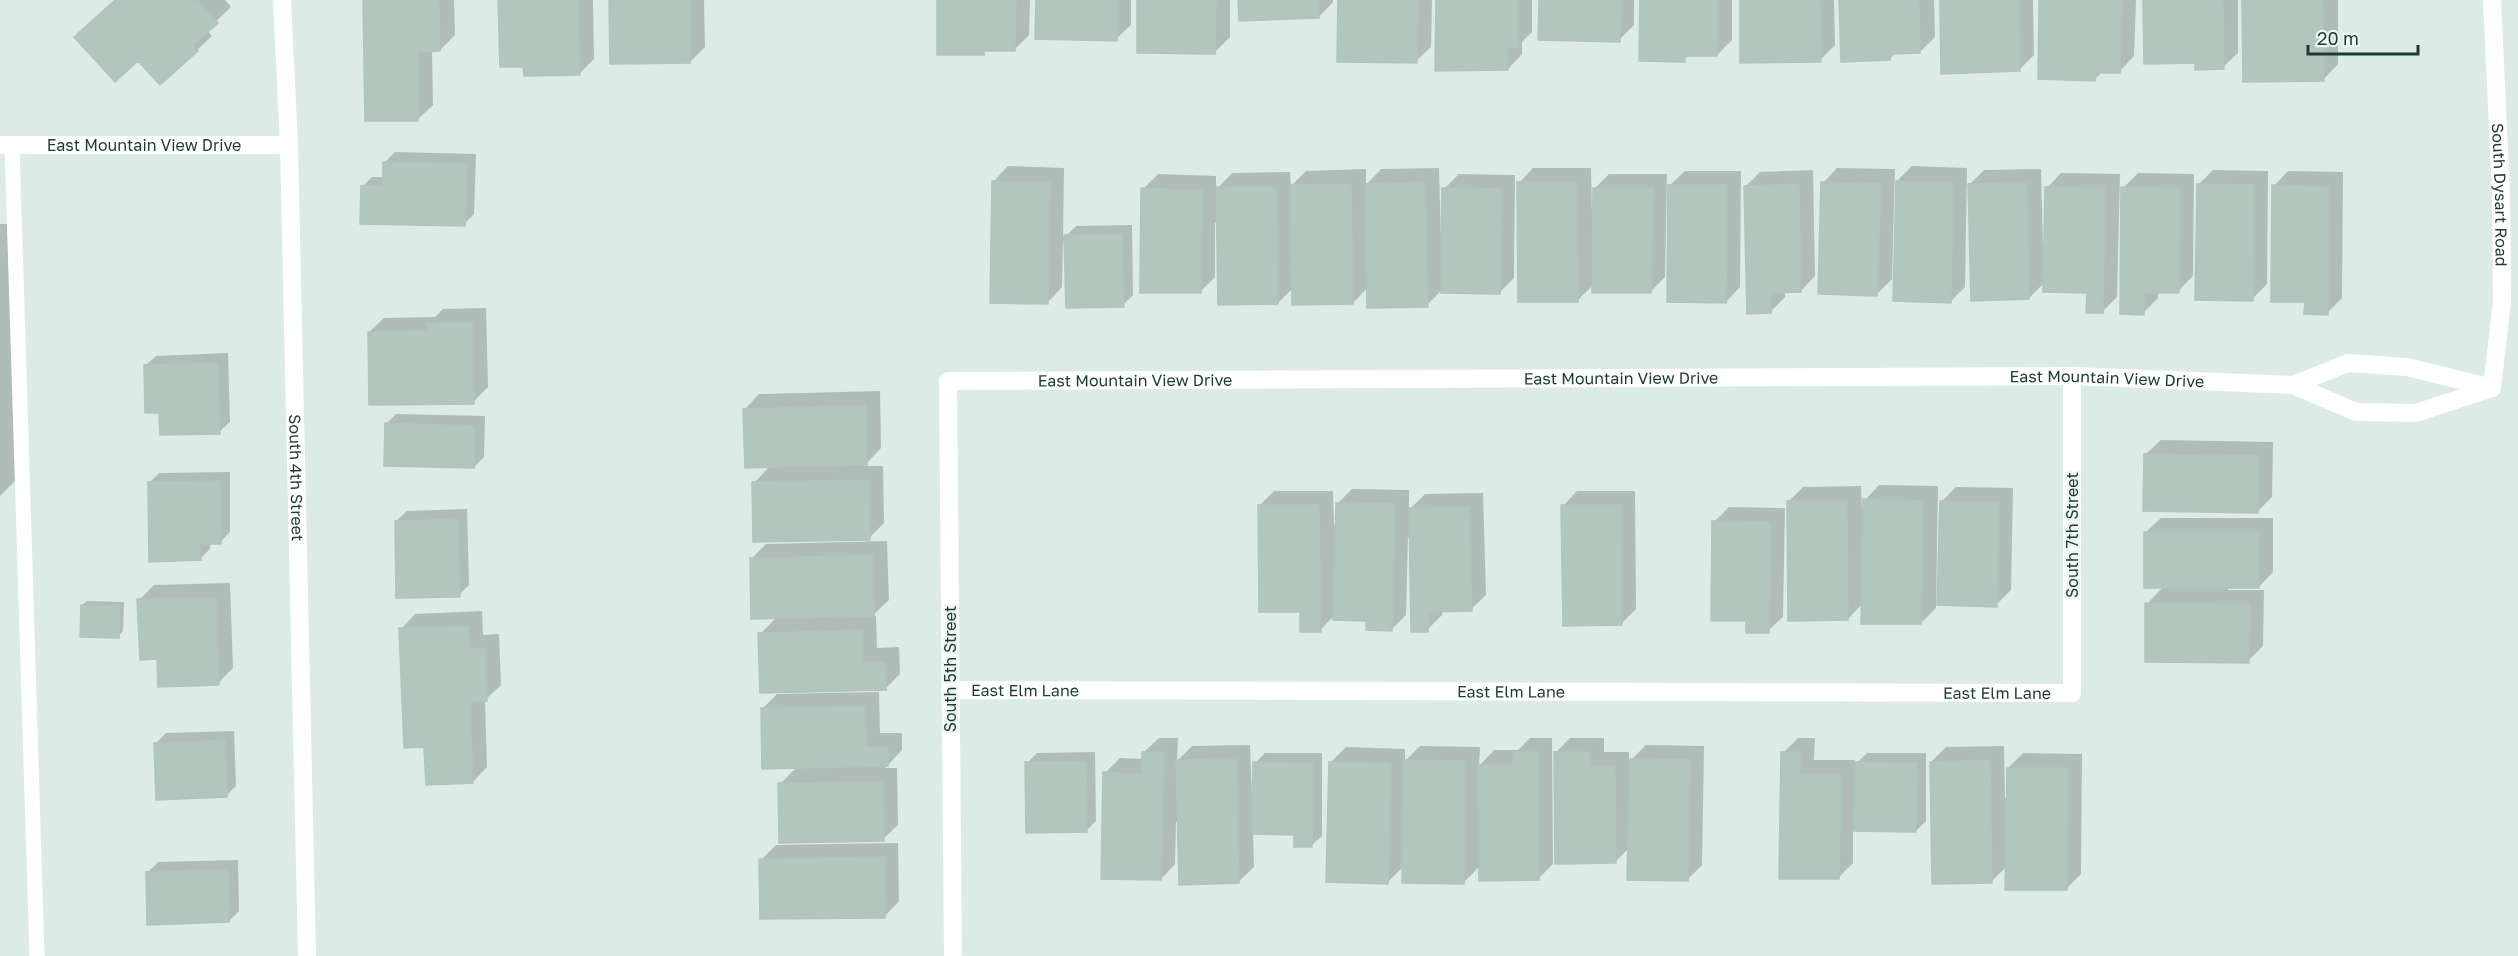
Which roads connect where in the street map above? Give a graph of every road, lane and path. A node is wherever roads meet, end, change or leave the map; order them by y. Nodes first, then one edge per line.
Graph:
1 (282, 0) edge
2 (2492, 0) edge
3 (6, 145) edge
4 (289, 145) junction
5 (2072, 376) junction
6 (948, 381) joint
7 (2293, 385) junction
8 (2492, 388) junction
9 (950, 690) junction
10 (2072, 693) joint
11 (38, 956) edge
12 (307, 956) edge
13 (952, 956) edge

1 - 4 street, South 4th Street
2 - 8 street, South Dysart Road
3 - 4 street, East Mountain View Drive
3 - 11 lane
4 - 12 street, South 4th Street
5 - 6 street, East Mountain View Drive
5 - 7 street, East Mountain View Drive
5 - 10 street, South 7th Street
6 - 9 street, South 5th Street
7 - 8 street
7 - 8 street
9 - 10 street, East Elm Lane
9 - 13 street, South 5th Street

